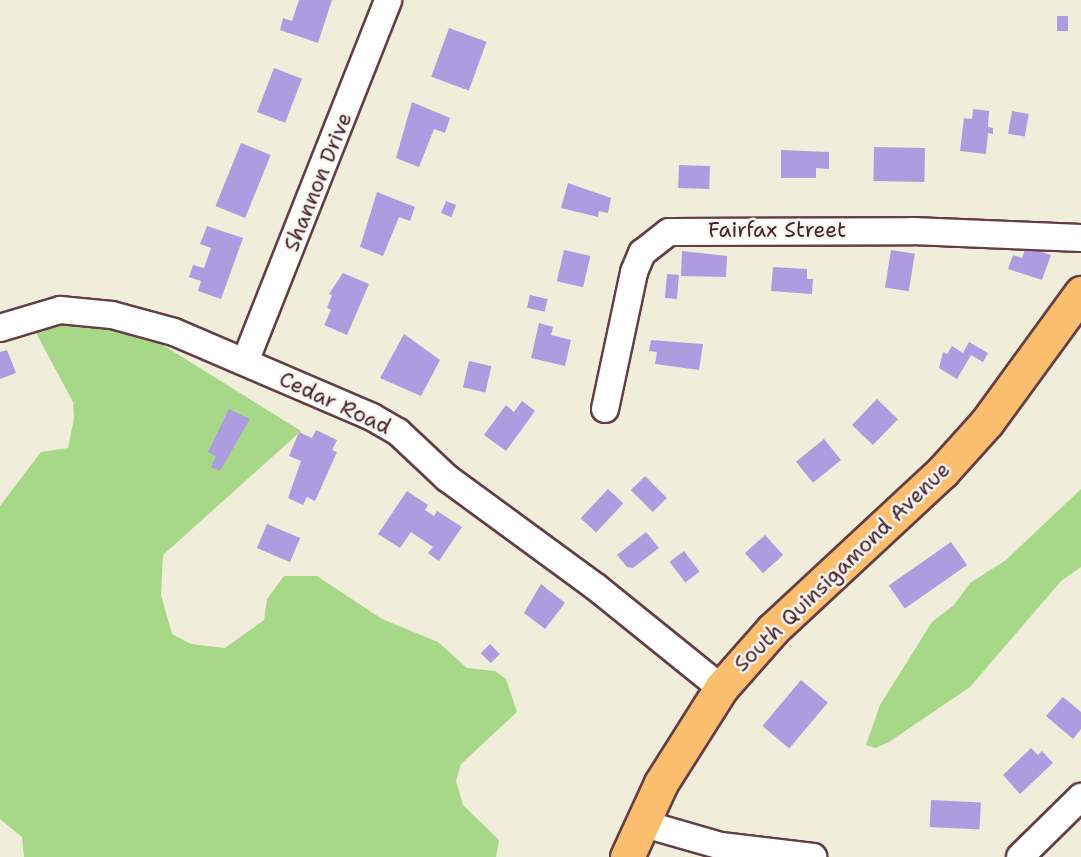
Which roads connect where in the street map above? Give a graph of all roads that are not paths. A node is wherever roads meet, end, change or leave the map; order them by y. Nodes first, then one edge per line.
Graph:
1 (388, 0) edge
2 (1081, 238) edge
3 (1081, 293) edge
4 (0, 328) edge
5 (245, 362) junction
6 (606, 410) dead end
7 (721, 688) junction
8 (1081, 797) edge
9 (641, 823) junction
10 (627, 857) edge
11 (813, 857) edge
12 (1020, 857) edge

1 - 5 street, Shannon Drive
2 - 6 street, Fairfax Street
3 - 7 main road, South Quinsigamond Avenue
4 - 5 street, Cedar Road
5 - 7 street, Cedar Road
7 - 9 main road, South Quinsigamond Avenue
8 - 12 street
9 - 10 main road, South Quinsigamond Avenue
9 - 11 street

